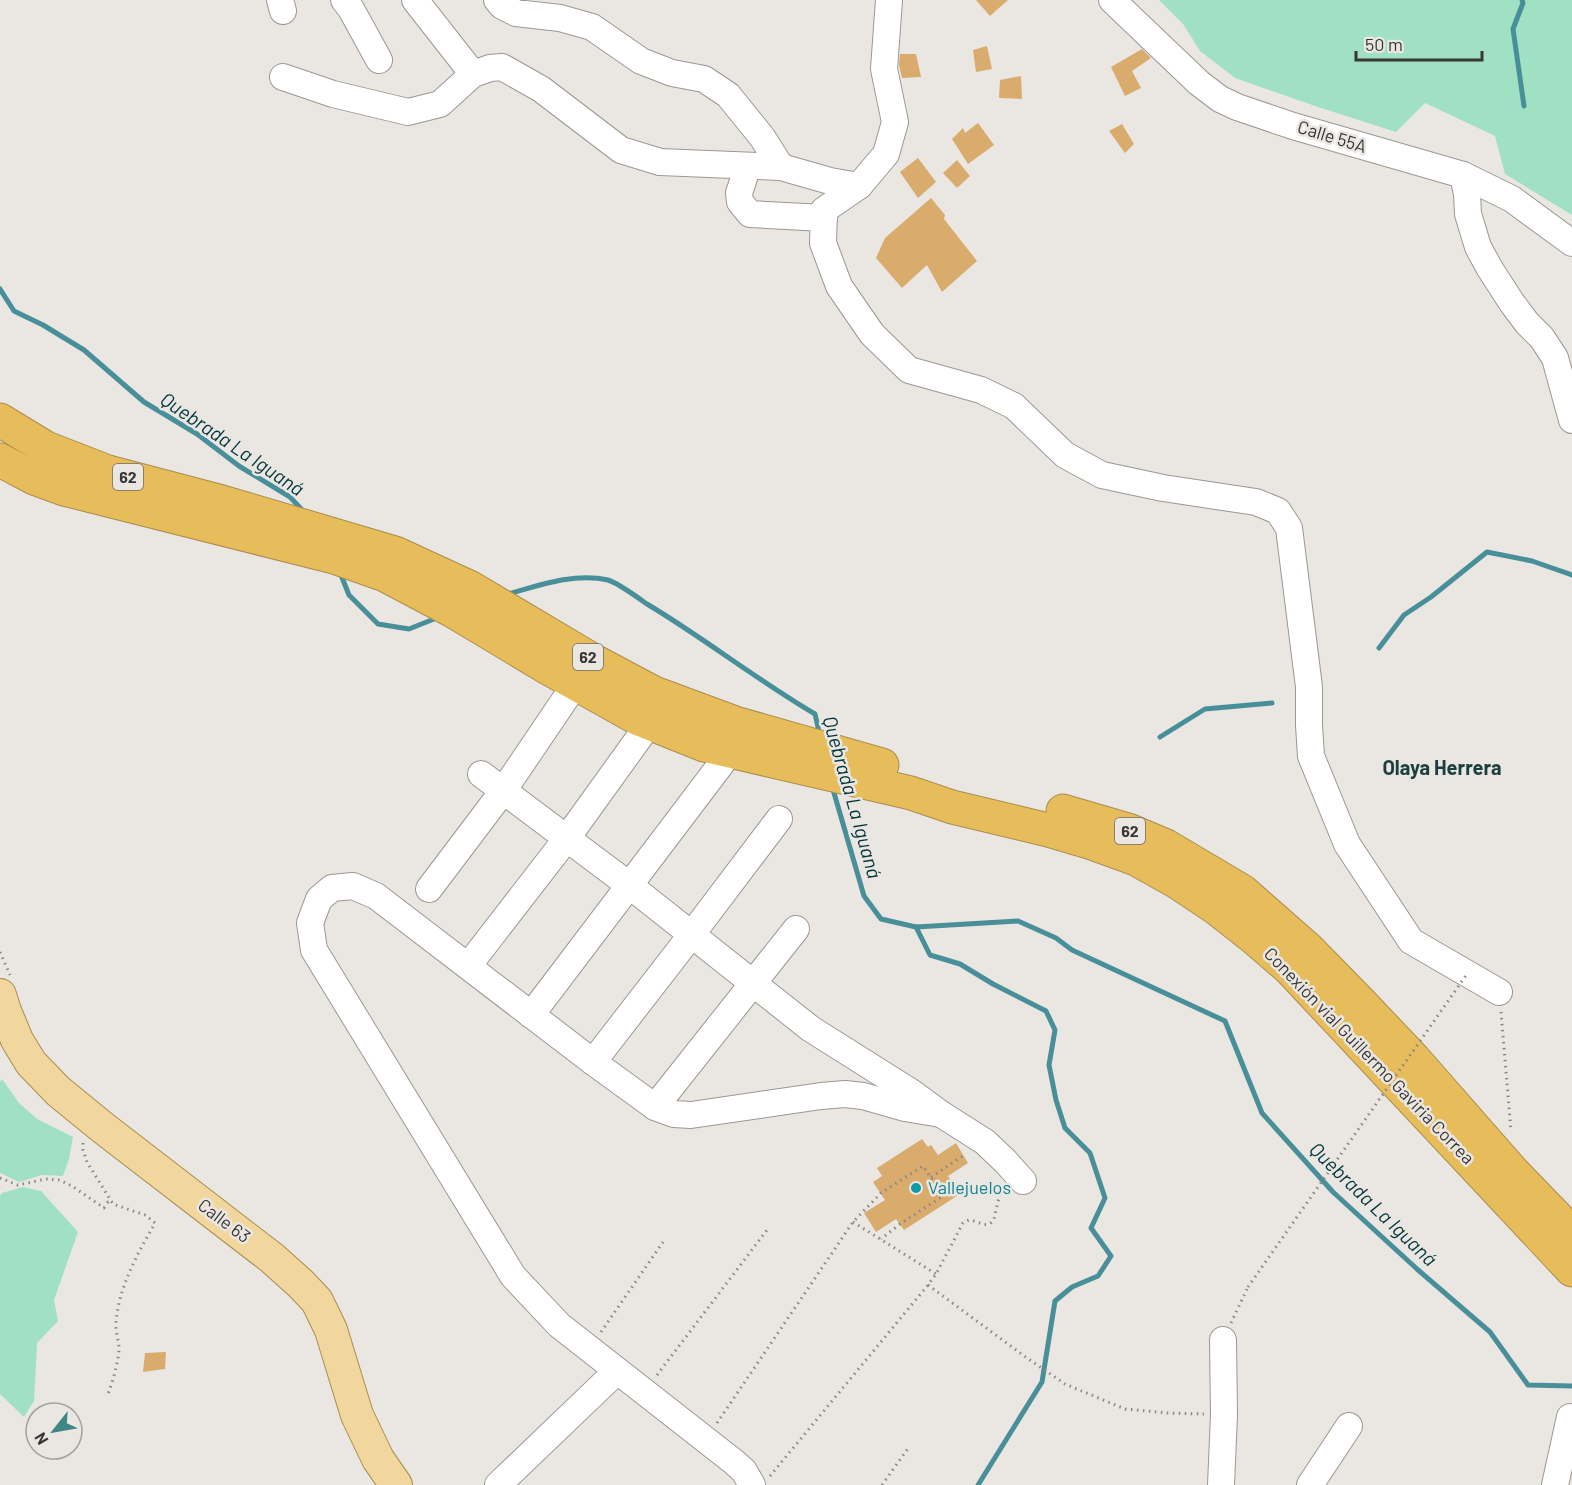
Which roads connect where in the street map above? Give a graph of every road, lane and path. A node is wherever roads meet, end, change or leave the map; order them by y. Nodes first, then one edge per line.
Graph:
1 (344, 0) edge
2 (415, 0) edge
3 (889, 0) edge
4 (1112, 0) edge
5 (506, 3) edge
6 (379, 60) dead end
7 (473, 74) junction
8 (283, 77) dead end
9 (748, 166) junction
10 (781, 167) junction
11 (1463, 175) junction
12 (859, 186) junction
13 (824, 218) junction
14 (1572, 243) edge
15 (0, 420) edge
16 (1572, 420) edge
17 (0, 460) edge
18 (262, 527) junction
19 (570, 692) dead end
20 (644, 731) dead end
21 (722, 764) dead end
22 (481, 774) dead end
23 (916, 785) junction
24 (503, 791) junction
25 (779, 819) dead end
26 (567, 838) junction
27 (629, 885) junction
28 (429, 889) dead end
29 (796, 929) dead end
30 (692, 934) junction
31 (468, 966) junction
32 (1467, 974) junction
33 (754, 983) junction
34 (1499, 992) joint
35 (0, 995) edge
36 (531, 1015) junction
37 (592, 1062) junction
38 (655, 1107) junction
39 (941, 1114) junction
40 (83, 1139) dead end
41 (985, 1142) junction
42 (1014, 1171) joint
43 (1514, 1173) junction
44 (931, 1177) junction
45 (0, 1178) edge
46 (113, 1204) junction
47 (853, 1222) junction
48 (767, 1230) dead end
49 (1572, 1233) edge
50 (881, 1239) junction
51 (663, 1242) dead end
52 (1572, 1270) edge
53 (936, 1274) junction
54 (928, 1285) junction
55 (1223, 1340) joint
56 (590, 1349) junction
57 (617, 1371) junction
58 (644, 1392) junction
59 (108, 1394) dead end
60 (1224, 1415) junction
61 (1570, 1417) dead end
62 (1349, 1426) dead end
63 (706, 1439) junction
64 (909, 1447) dead end
65 (758, 1484) edge
66 (396, 1485) edge
67 (498, 1485) edge
68 (882, 1485) edge
69 (1221, 1485) edge
70 (1310, 1485) edge
71 (1555, 1485) edge

1 - 6 street
2 - 7 street
3 - 12 street
4 - 11 street, Calle 55A
5 - 10 street
7 - 8 street
7 - 9 street
9 - 10 street
9 - 13 street
10 - 12 street
11 - 14 street, Calle 55A
11 - 16 street
12 - 13 street
13 - 32 street
15 - 18 highway, Conexión vial Guillermo Gaviria Correa / 62
17 - 18 highway, Conexión vial Guillermo Gaviria Correa / 62
18 - 23 highway, Conexión vial Guillermo Gaviria Correa / 62
19 - 24 street
20 - 26 street
21 - 27 street
22 - 24 street
23 - 43 highway, Conexión vial Guillermo Gaviria Correa / 62
23 - 52 highway, Conexión vial Guillermo Gaviria Correa / 62
24 - 26 street
24 - 28 street
25 - 30 street
26 - 27 street
26 - 31 street
27 - 30 street
27 - 36 street
29 - 33 street
30 - 33 street
30 - 37 street
31 - 36 street
31 - 56 street
32 - 34 street
32 - 55 path, bridge
33 - 38 street
33 - 39 street
34 - 43 path
35 - 66 main road, Calle 63
36 - 37 street
37 - 38 street
38 - 39 street
39 - 41 street
40 - 46 path
41 - 42 street
41 - 44 path
42 - 53 path
43 - 49 highway, Conexión vial Guillermo Gaviria Correa / 62
44 - 47 path
44 - 50 path
45 - 46 path
46 - 59 path
47 - 50 path
47 - 63 path
48 - 58 path
50 - 53 path
51 - 56 path
53 - 54 path
54 - 60 path
54 - 65 path
55 - 60 street
56 - 57 street
57 - 58 street
57 - 67 street
58 - 63 street
60 - 69 street
61 - 71 street
62 - 70 street
63 - 65 street
64 - 68 path

